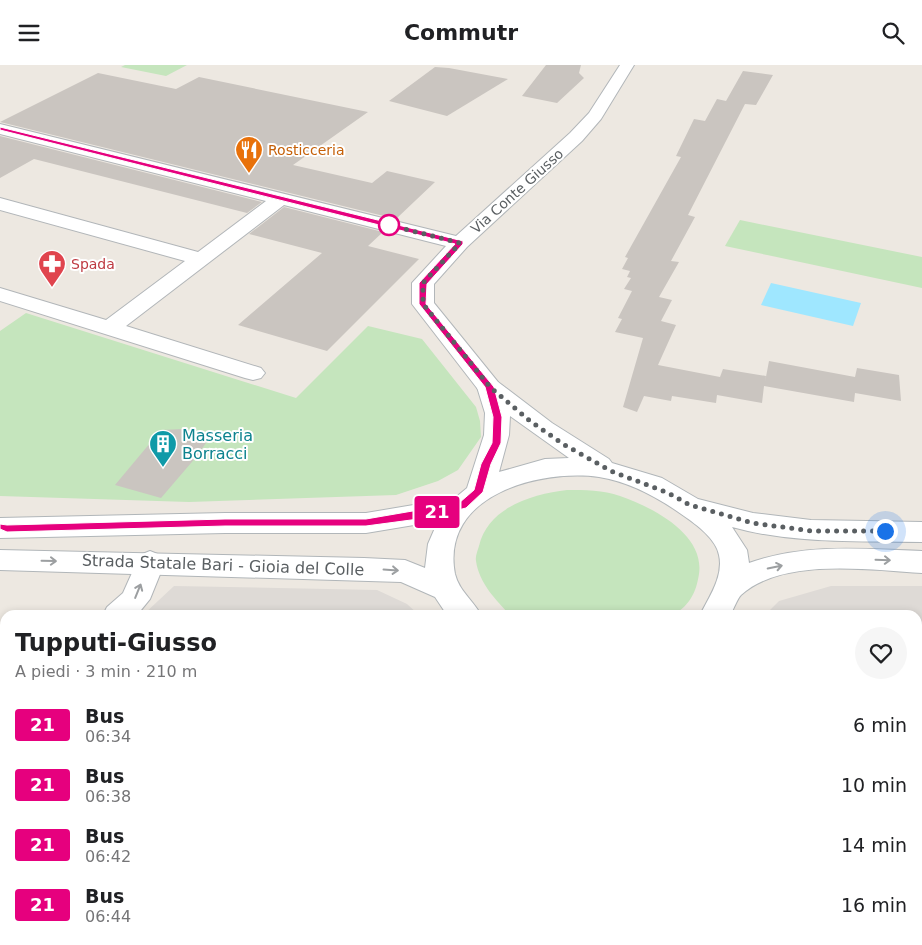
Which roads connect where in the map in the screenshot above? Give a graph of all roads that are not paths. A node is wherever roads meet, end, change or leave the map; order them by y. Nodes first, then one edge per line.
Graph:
1 (627, 65) edge
2 (0, 129) edge
3 (282, 198) junction
4 (0, 204) edge
5 (460, 243) junction
6 (201, 259) junction
7 (3, 298) edge
8 (109, 328) junction
9 (252, 373) dead end
10 (490, 387) junction
11 (611, 471) junction
12 (470, 499) junction
13 (690, 505) junction
14 (2, 528) edge
15 (922, 532) edge
16 (0, 560) edge
17 (150, 562) junction
18 (922, 562) edge
19 (731, 587) junction
20 (443, 588) junction
21 (123, 610) edge
22 (462, 610) edge
23 (718, 610) edge

1 - 5 street, Via Conte Giusso
2 - 3 street
3 - 5 street
3 - 6 street
4 - 6 street
5 - 10 street, Via Conte Giusso
6 - 8 street
7 - 8 street
8 - 9 street
10 - 11 street
10 - 12 street
11 - 12 street
11 - 13 street
12 - 14 street, Strada Statale Bari - Gioia del Colle
12 - 20 street
13 - 15 street
13 - 19 street
16 -> 17 street, Strada Statale Bari - Gioia del Colle
17 -> 20 street, Strada Statale Bari - Gioia del Colle
21 -> 17 street
19 -> 18 street
19 - 23 street
20 - 22 street

